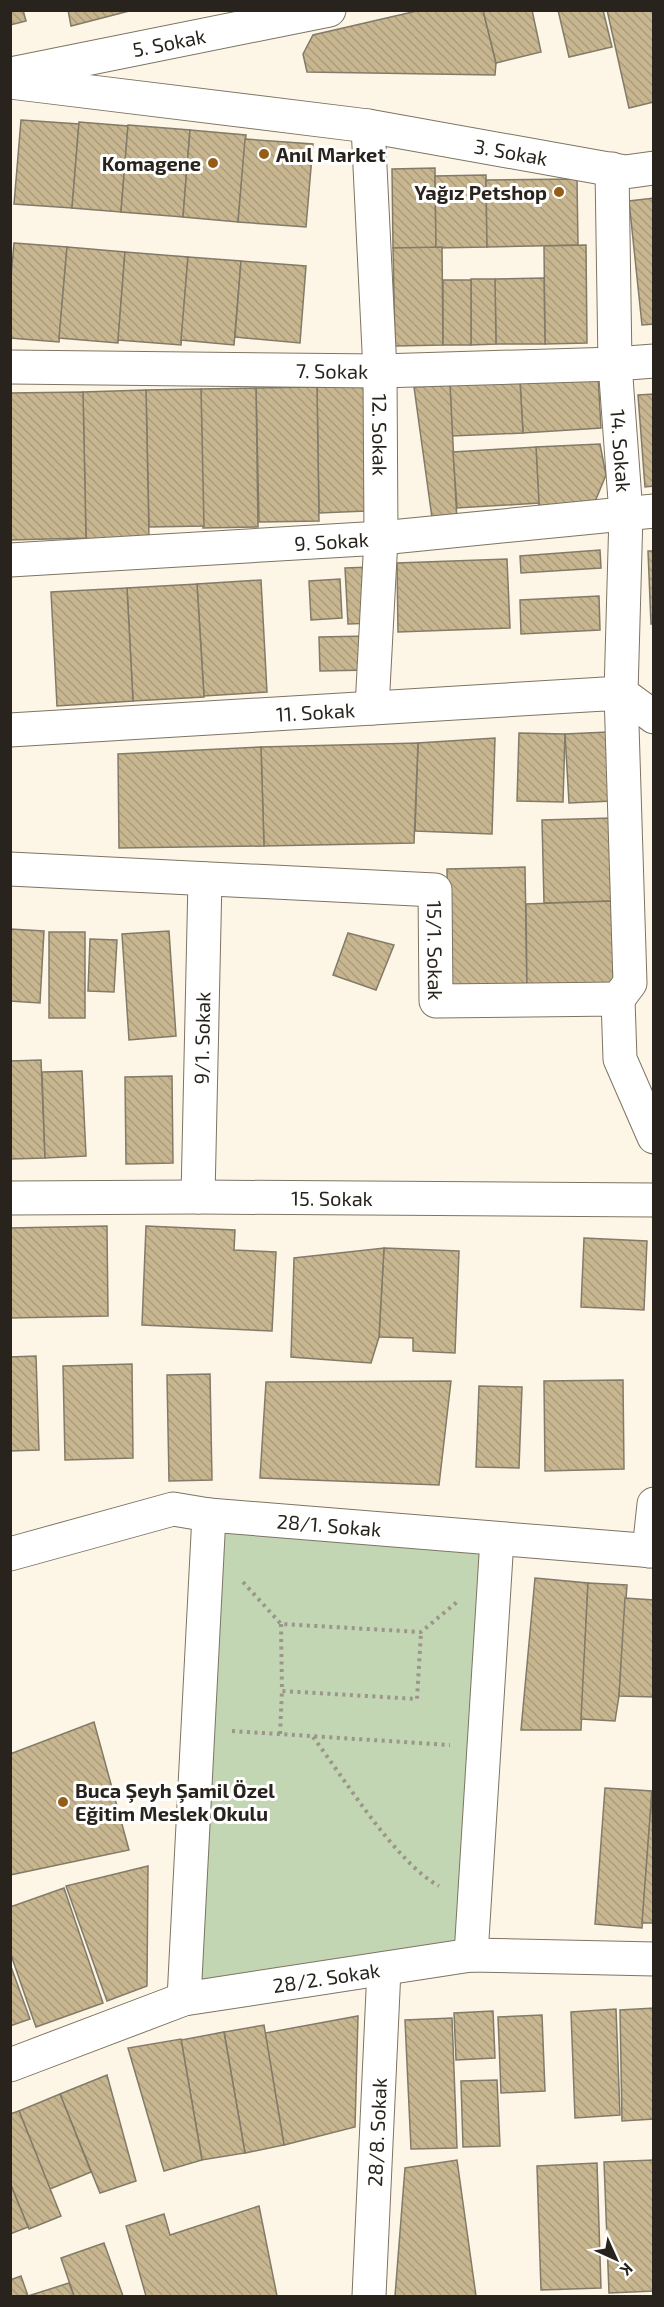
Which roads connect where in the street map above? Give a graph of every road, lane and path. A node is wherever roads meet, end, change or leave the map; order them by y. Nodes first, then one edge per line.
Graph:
1 (329, 10) edge
2 (10, 74) edge
3 (10, 82) edge
4 (368, 126) junction
5 (654, 168) edge
6 (612, 169) junction
7 (654, 361) edge
8 (615, 364) junction
9 (10, 367) edge
10 (380, 371) junction
11 (640, 513) edge
12 (381, 538) junction
13 (10, 560) edge
14 (621, 693) junction
15 (372, 708) junction
16 (654, 717) edge
17 (10, 730) edge
18 (10, 869) edge
19 (205, 879) junction
20 (618, 999) junction
21 (654, 1137) edge
22 (198, 1197) junction
23 (10, 1198) edge
24 (654, 1200) edge
25 (654, 1504) edge
26 (209, 1515) junction
27 (497, 1539) junction
28 (651, 1551) edge
29 (10, 1554) edge
30 (240, 1580) dead end
31 (464, 1596) dead end
32 (280, 1624) junction
33 (421, 1632) junction
34 (282, 1691) junction
35 (227, 1731) dead end
36 (280, 1734) junction
37 (312, 1736) junction
38 (458, 1745) dead end
39 (475, 1893) junction
40 (471, 1955) junction
41 (654, 1959) edge
42 (384, 1969) junction
43 (184, 1999) junction
44 (10, 2065) edge
45 (369, 2296) edge

1 - 2 street, 5. Sokak
3 - 4 street, 3. Sokak
4 - 6 street, 3. Sokak
4 - 10 street, 12. Sokak
5 - 6 street, 3. Sokak
6 - 8 street, 14. Sokak
7 - 8 street, 7. Sokak
8 - 10 street, 7. Sokak
8 - 11 street, 14. Sokak
9 - 10 street, 7. Sokak
10 - 12 street, 12. Sokak
11 - 12 street, 9. Sokak
11 - 14 street, 14. Sokak
12 - 13 street, 9. Sokak
12 - 15 street, 12. Sokak
14 - 15 street, 11. Sokak
14 - 16 street
14 - 20 street, 14. Sokak
15 - 17 street, 11. Sokak
18 - 19 street, 15/1. Sokak
19 - 20 street, 15/1. Sokak
19 - 22 street, 9/1. Sokak
20 - 21 street
22 - 23 street, 15. Sokak
22 - 24 street, 15. Sokak
25 - 28 street
26 - 27 street, 28/1. Sokak
26 - 29 street, 28/1. Sokak
26 - 43 street
27 - 28 street, 28/1. Sokak
27 - 39 street
30 - 32 path
31 - 33 path
32 - 33 path
32 - 34 path
33 - 34 path
34 - 36 path
35 - 36 path
36 - 37 path
37 - 38 path
37 - 39 path
39 - 40 street
40 - 41 street, 28/2. Sokak
40 - 42 street, 28/2. Sokak
42 - 43 street, 28/2. Sokak
42 - 45 street, 28/8. Sokak
43 - 44 street, 28/2. Sokak

